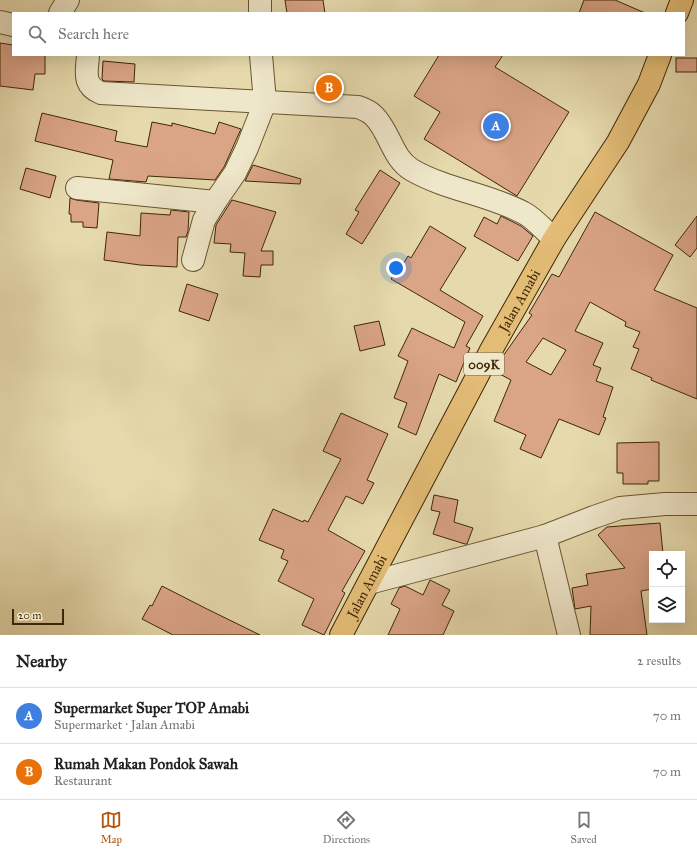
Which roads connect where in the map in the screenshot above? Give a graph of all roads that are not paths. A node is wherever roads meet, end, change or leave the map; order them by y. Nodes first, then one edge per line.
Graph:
1 (68, 0) edge
2 (260, 0) edge
3 (682, 0) edge
4 (61, 12) edge
5 (260, 12) edge
6 (677, 12) edge
7 (0, 22) edge
8 (12, 25) edge
9 (88, 56) edge
10 (261, 56) edge
11 (660, 56) edge
12 (265, 102) junction
13 (77, 188) dead end
14 (215, 202) junction
15 (554, 239) junction
16 (193, 260) dead end
17 (697, 504) edge
18 (546, 536) junction
19 (369, 583) junction
20 (341, 635) edge
21 (569, 635) edge

1 - 4 street
2 - 5 street
3 - 6 main road
7 - 8 street
9 - 12 street
10 - 12 street
11 - 15 main road, Jalan Amabi / 009K
12 - 14 street
12 - 15 street
13 - 14 street
14 - 16 street
15 - 19 main road, Jalan Amabi / 009K
17 - 18 street
18 - 19 street
18 - 21 street
19 - 20 main road, Jalan Amabi / 009K

